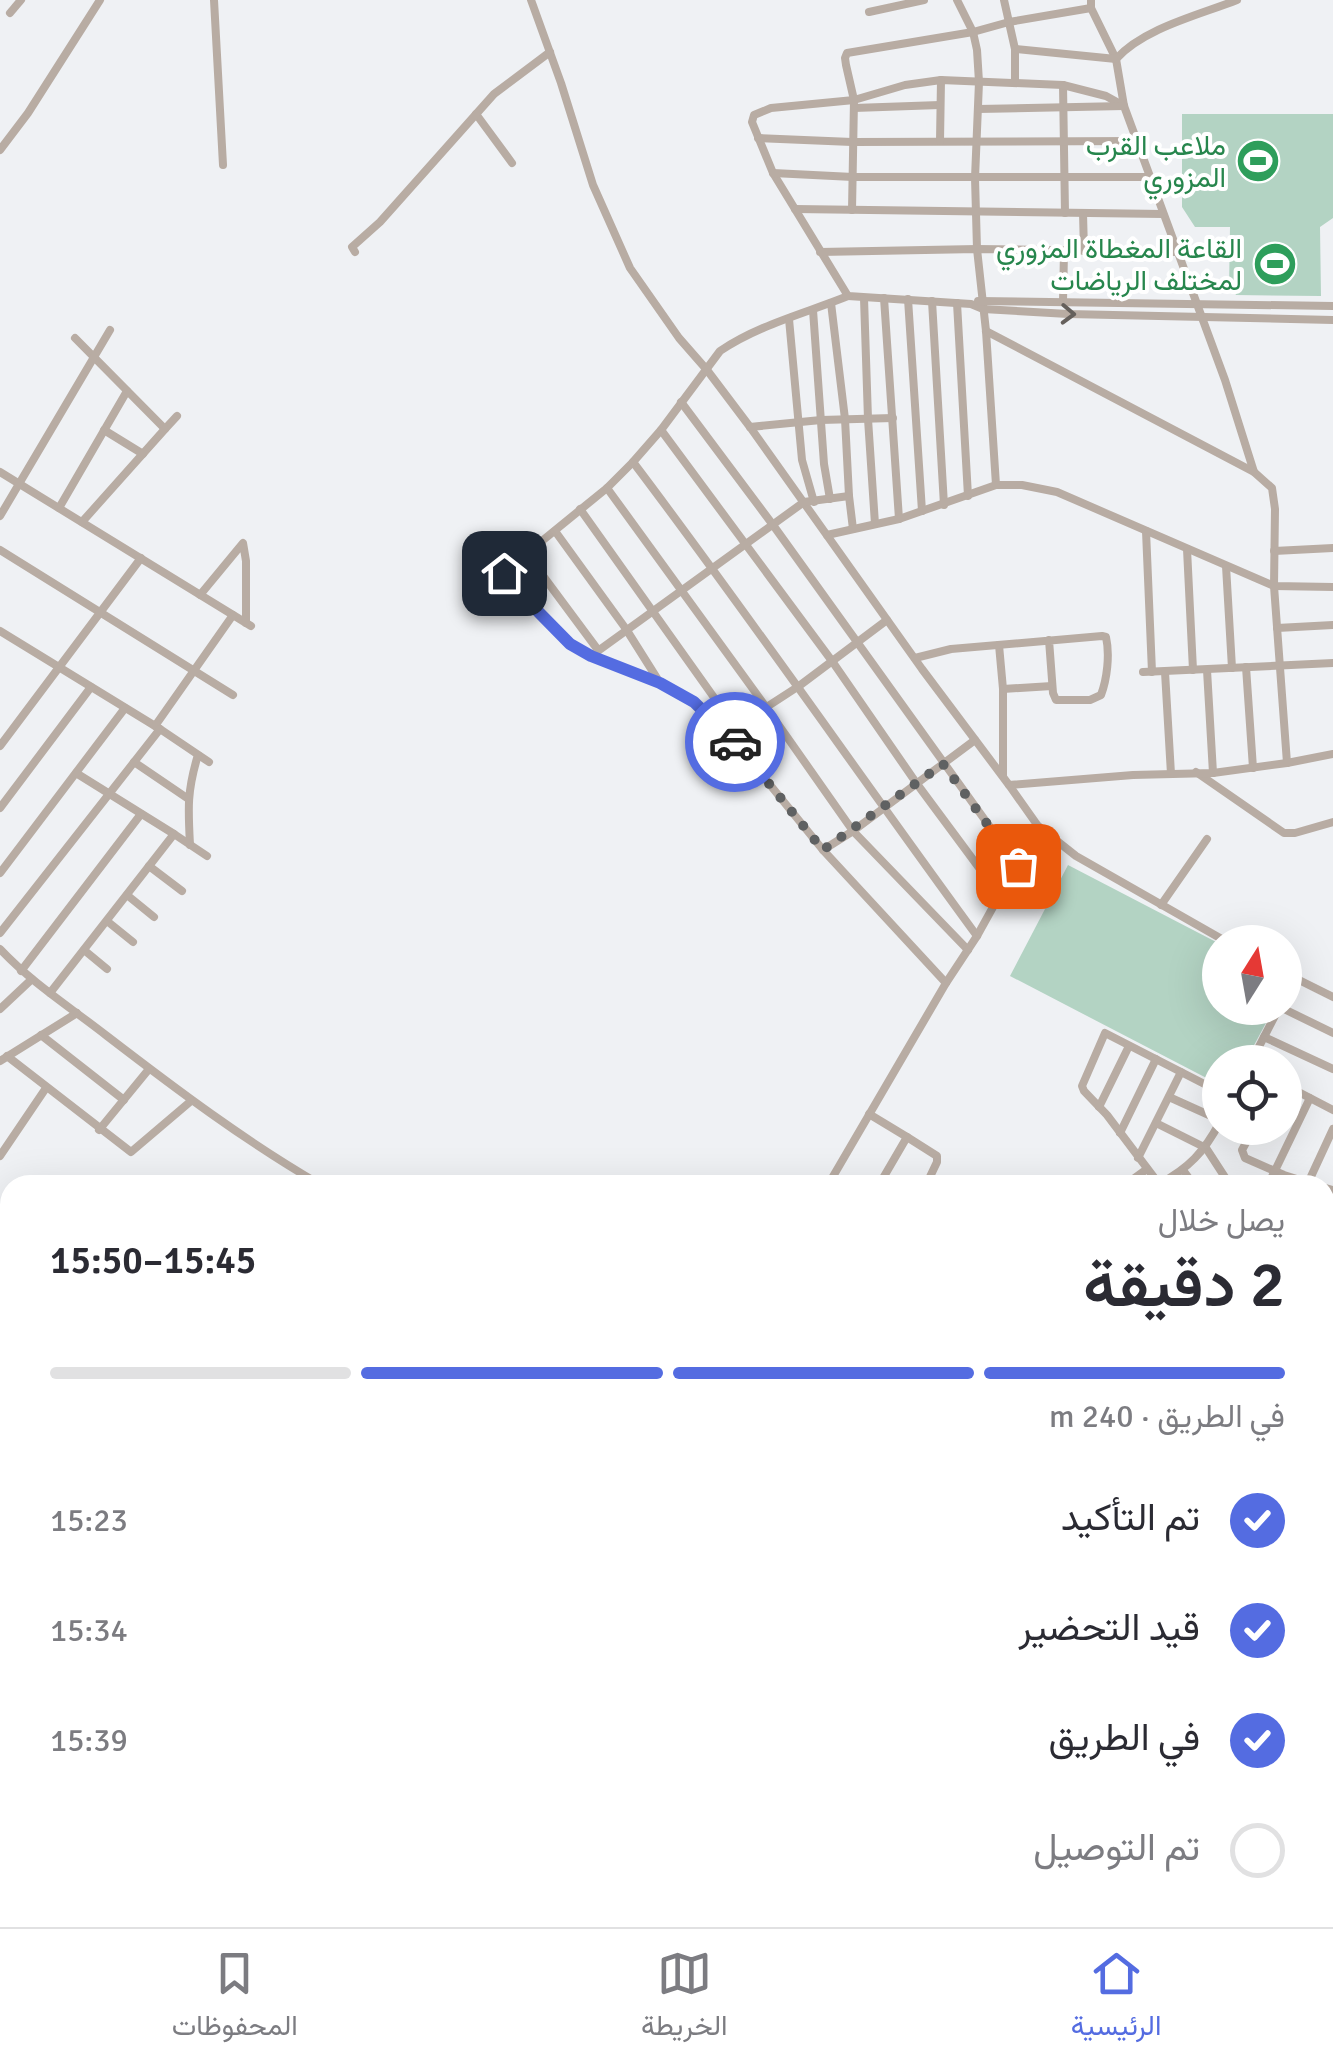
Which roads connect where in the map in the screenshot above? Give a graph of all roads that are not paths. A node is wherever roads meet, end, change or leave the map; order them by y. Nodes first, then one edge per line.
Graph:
1 (21, 0) edge
2 (100, 0) edge
3 (214, 0) edge
4 (531, 0) edge
5 (924, 0) edge
6 (956, 0) edge
7 (1004, 0) edge
8 (1237, 0) edge
9 (1091, 4) edge
10 (869, 12) dead end
11 (10, 14) dead end
12 (1009, 22) junction
13 (974, 32) junction
14 (1015, 49) junction
15 (550, 52) junction
16 (1116, 59) junction
17 (940, 80) junction
18 (979, 82) junction
19 (1015, 83) junction
20 (1063, 85) junction
21 (854, 104) junction
22 (940, 105) junction
23 (1124, 106) junction
24 (1064, 107) junction
25 (978, 109) junction
26 (476, 114) junction
27 (758, 138) junction
28 (940, 140) junction
29 (976, 141) junction
30 (1064, 141) junction
31 (1137, 141) junction
32 (852, 142) junction
33 (0, 150) edge
34 (512, 162) dead end
35 (223, 164) dead end
36 (773, 173) junction
37 (1064, 176) junction
38 (853, 177) junction
39 (1150, 177) junction
40 (975, 178) junction
41 (794, 209) junction
42 (852, 210) junction
43 (976, 212) junction
44 (1065, 213) junction
45 (1082, 213) junction
46 (1163, 214) junction
47 (977, 249) junction
48 (1084, 250) junction
49 (1064, 251) junction
50 (355, 252) dead end
51 (820, 252) junction
52 (1177, 252) junction
53 (848, 296) junction
54 (864, 298) junction
55 (884, 298) junction
56 (908, 300) junction
57 (932, 301) junction
58 (1063, 302) junction
59 (831, 303) junction
60 (957, 303) junction
61 (982, 304) junction
62 (1197, 304) junction
63 (1333, 306) edge
64 (813, 310) junction
65 (1202, 317) junction
66 (790, 318) junction
67 (1333, 320) edge
68 (110, 330) dead end
69 (986, 331) junction
70 (75, 338) dead end
71 (94, 357) junction
72 (707, 370) junction
73 (127, 391) junction
74 (681, 402) junction
75 (177, 416) dead end
76 (868, 418) junction
77 (893, 418) junction
78 (845, 419) junction
79 (821, 420) junction
80 (799, 421) junction
81 (750, 427) junction
82 (165, 429) junction
83 (104, 430) junction
84 (661, 430) junction
85 (143, 454) junction
86 (633, 462) junction
87 (0, 472) edge
88 (1254, 472) junction
89 (19, 483) junction
90 (996, 485) junction
91 (606, 488) junction
92 (849, 496) junction
93 (968, 496) junction
94 (830, 499) junction
95 (809, 502) junction
96 (944, 505) junction
97 (59, 508) junction
98 (580, 510) junction
99 (922, 511) junction
100 (0, 516) edge
101 (899, 519) junction
102 (82, 522) junction
103 (875, 524) junction
104 (772, 525) junction
105 (853, 529) junction
106 (1146, 531) junction
107 (555, 532) junction
108 (827, 535) junction
109 (746, 544) junction
110 (1333, 548) edge
111 (1187, 549) junction
112 (0, 550) edge
113 (1274, 551) junction
114 (526, 553) junction
115 (141, 558) junction
116 (1226, 566) junction
117 (713, 568) junction
118 (1274, 586) junction
119 (1333, 587) edge
120 (681, 592) junction
121 (200, 595) junction
122 (653, 610) junction
123 (100, 612) junction
124 (233, 615) junction
125 (887, 620) junction
126 (1333, 625) edge
127 (1277, 628) junction
128 (626, 630) junction
129 (0, 631) edge
130 (1050, 640) junction
131 (858, 642) junction
132 (999, 645) junction
133 (595, 653) junction
134 (915, 658) junction
135 (832, 661) junction
136 (1333, 663) edge
137 (1280, 665) junction
138 (59, 667) junction
139 (1232, 668) junction
140 (1246, 668) junction
141 (194, 670) junction
142 (1193, 670) junction
143 (1207, 670) junction
144 (1165, 672) junction
145 (660, 683) junction
146 (799, 686) junction
147 (1052, 686) junction
148 (91, 687) junction
149 (1003, 689) junction
150 (233, 695) dead end
151 (766, 707) junction
152 (125, 708) junction
153 (157, 728) junction
154 (731, 729) junction
155 (975, 740) junction
156 (0, 746) edge
157 (1333, 754) edge
158 (198, 755) junction
159 (134, 762) junction
160 (209, 762) dead end
161 (1287, 762) junction
162 (943, 764) junction
163 (1254, 768) junction
164 (1196, 772) junction
165 (1213, 772) junction
166 (76, 774) junction
167 (1171, 774) junction
168 (1006, 781) junction
169 (917, 784) junction
170 (109, 794) junction
171 (188, 798) junction
172 (0, 808) edge
173 (884, 808) junction
174 (141, 814) junction
175 (1333, 822) edge
176 (1038, 826) junction
177 (853, 831) junction
178 (174, 834) junction
179 (1207, 839) dead end
180 (190, 845) junction
181 (823, 850) junction
182 (207, 856) dead end
183 (149, 866) junction
184 (1018, 866) junction
185 (0, 874) edge
186 (182, 891) dead end
187 (127, 895) junction
188 (1000, 896) junction
189 (1162, 906) junction
190 (154, 917) dead end
191 (107, 920) junction
192 (1202, 928) edge
193 (0, 933) edge
194 (977, 936) junction
195 (133, 942) dead end
196 (0, 948) edge
197 (84, 950) junction
198 (968, 950) junction
199 (107, 969) dead end
200 (21, 970) junction
201 (32, 980) junction
202 (1302, 981) edge
203 (946, 983) junction
204 (50, 993) junction
205 (1333, 997) edge
206 (0, 1009) edge
207 (77, 1013) junction
208 (1302, 1019) edge
209 (1271, 1025) edge
210 (41, 1034) junction
211 (1333, 1034) edge
212 (1264, 1037) junction
213 (1260, 1045) edge
214 (1129, 1046) junction
215 (4, 1058) edge
216 (1156, 1060) junction
217 (149, 1068) junction
218 (1333, 1069) edge
219 (1181, 1072) junction
220 (1202, 1083) edge
221 (46, 1088) junction
222 (1302, 1094) edge
223 (1169, 1097) junction
224 (1310, 1098) junction
225 (124, 1100) junction
226 (191, 1101) junction
227 (1099, 1107) junction
228 (1333, 1110) edge
229 (1202, 1113) edge
230 (869, 1114) junction
231 (1156, 1122) junction
232 (1333, 1129) edge
233 (100, 1130) junction
234 (1120, 1134) junction
235 (907, 1137) junction
236 (1208, 1145) edge
237 (1245, 1145) edge
238 (1206, 1148) junction
239 (0, 1156) edge
240 (1138, 1158) junction
241 (1184, 1170) junction
242 (1276, 1172) junction
243 (302, 1175) edge
244 (834, 1175) edge
245 (885, 1175) edge
246 (933, 1175) edge
247 (1142, 1175) edge
248 (1175, 1175) edge
249 (1187, 1175) edge
250 (1224, 1175) edge
251 (1274, 1175) edge
252 (1280, 1175) edge
253 (1315, 1175) edge

1 - 11 street
2 - 33 street
3 - 35 street
4 - 15 street
5 - 10 street
6 - 13 street
7 - 12 street
8 - 16 street
9 - 12 street
9 - 16 street
12 - 13 street
12 - 14 street
13 - 18 street
13 - 21 street
14 - 16 street
14 - 19 street
15 - 26 street
15 - 72 street
16 - 23 street
17 - 18 street
17 - 21 street
17 - 22 street
18 - 19 street
18 - 25 street
19 - 20 street
20 - 23 street
20 - 24 street
21 - 22 street
21 - 27 street
21 - 32 street
22 - 28 street
23 - 24 street
23 - 31 street
24 - 25 street
24 - 30 street
25 - 29 street
26 - 34 street
26 - 50 street
27 - 32 street
27 - 36 street
28 - 29 street
28 - 32 street
29 - 30 street
29 - 40 street
30 - 31 street
30 - 37 street
31 - 39 street
32 - 38 street
36 - 38 street
36 - 41 street
37 - 39 street
37 - 40 street
37 - 44 street
38 - 40 street
38 - 42 street
39 - 46 street
40 - 43 street
41 - 42 street
41 - 51 street
42 - 43 street
43 - 44 street
43 - 47 street
44 - 45 street
45 - 46 street
45 - 48 street
46 - 52 street
47 - 49 street
47 - 51 street
47 - 61 street
48 - 49 street
48 - 52 street
49 - 58 street
51 - 53 street
52 - 62 street
53 - 54 street
53 - 59 street
54 - 55 street
54 - 76 street
55 - 56 street
55 - 77 street
56 - 57 street
56 - 99 street
57 - 60 street
57 - 96 street
58 - 61 street
58 - 62 street
59 - 64 street
59 - 78 street
60 - 61 street
60 - 93 street
61 -> 65 street
61 - 69 street
62 - 63 street
62 - 65 street
64 - 66 street
64 - 79 street
65 - 67 street
65 - 88 street
66 - 72 street
66 - 80 street
68 - 71 street
69 - 88 street
69 - 90 street
70 - 71 street
71 - 73 street
71 - 89 street
72 - 74 street
72 - 81 street
73 - 82 street
73 - 83 street
74 - 84 street
74 - 104 street
75 - 82 street
76 - 77 street
76 - 78 street
76 - 103 street
77 - 101 street
78 - 79 street
78 - 92 street
79 - 80 street
79 - 94 street
80 - 81 street
80 - 95 street
81 - 95 street
82 - 85 street
83 - 85 street
83 - 97 street
84 - 86 street
84 - 109 street
85 - 102 street
86 - 91 street
86 - 117 street
87 - 89 street
88 - 113 street
89 - 97 street
89 - 100 street
90 - 93 street
90 - 106 street
91 - 98 street
91 - 120 street
92 - 94 street
92 - 105 street
93 - 96 street
94 - 95 street
95 - 104 street
95 - 108 street
96 - 99 street
97 - 102 street
98 - 107 street
98 - 122 street
99 - 101 street
101 - 103 street
102 - 115 street
103 - 105 street
104 - 109 street
104 - 131 street
105 - 108 street
106 - 111 street
106 - 144 street
107 - 114 street
107 - 128 street
108 - 125 street
109 - 117 street
109 - 135 street
110 - 113 street
111 - 116 street
111 - 142 street
112 - 123 street
113 - 118 street
114 - 133 street
114 - 133 street
115 - 121 street
115 - 123 street
116 - 118 street
116 - 139 street
117 - 120 street
117 - 146 street
118 - 119 street
118 - 127 street
120 - 122 street
120 - 151 street
121 - 124 street
121 - 124 street
122 - 128 street
122 - 154 street
123 - 138 street
123 - 141 street
124 - 141 street
125 - 131 street
125 - 134 street
126 - 127 street
127 - 137 street
128 - 133 street
128 - 145 street
129 - 138 street
130 - 132 street
130 - 147 street
130 - 147 street
131 - 135 street
131 - 162 street
132 - 134 street
132 - 149 street
133 - 145 street
134 - 155 street
135 - 146 street
135 - 169 street
136 - 137 street
137 - 140 street
137 - 161 street
138 - 148 street
138 - 156 street
139 - 140 street
139 - 143 street
140 - 163 street
141 - 150 street
141 - 153 street
142 - 143 street
142 - 144 street
143 - 165 street
144 - 167 street
145 - 154 street
146 - 151 street
146 - 173 street
147 - 149 street
148 - 152 street
148 - 172 street
149 - 168 street
151 - 154 street
151 - 177 street
152 - 153 street
152 - 166 street
153 - 158 street
153 - 159 street
154 - 181 street
155 - 162 street
155 - 168 street
157 - 161 street
158 - 160 street
158 - 171 street
159 - 170 street
159 - 171 street
161 - 163 street
162 - 169 street
162 - 184 street
163 - 165 street
164 - 165 street
164 - 167 street
164 - 175 street
166 - 170 street
166 - 185 street
167 - 168 street
168 - 176 street
169 - 173 street
169 - 188 street
170 - 174 street
170 - 193 street
171 - 180 street
173 - 177 street
173 - 194 street
174 - 178 street
174 - 200 street
176 - 184 street
176 - 189 street
177 - 181 street
177 - 198 street
178 - 180 street
178 - 183 street
179 - 189 street
180 - 182 street
181 - 203 street
183 - 186 street
183 - 187 street
184 - 188 street
187 - 190 street
187 - 191 street
188 - 194 street
189 - 192 street
191 - 195 street
191 - 197 street
194 - 198 street
196 - 200 street
197 - 199 street
197 - 204 street
198 - 203 street
200 - 201 street
201 - 204 street
201 - 206 street
202 - 205 street
203 - 230 street
204 - 207 street
207 - 210 street
207 - 217 street
208 - 211 street
209 - 212 street
210 - 215 street
210 - 225 street
212 - 213 street
212 - 218 street
214 - 216 street
214 - 227 street
214 - 227 street
215 - 221 street
216 - 219 street
216 - 234 street
217 - 225 street
217 - 226 street
219 - 220 street
219 - 223 street
221 - 233 street
221 - 239 street
222 - 224 street
223 - 229 street
223 - 231 street
224 - 228 street
224 - 242 street
225 - 233 street
226 - 233 street
226 - 243 street
227 - 234 street
230 - 235 street
230 - 244 street
231 - 238 street
231 - 240 street
232 - 253 street
234 - 240 street
235 - 245 street
235 - 246 street
236 - 238 street
237 - 242 street
238 - 241 street
238 - 250 street
240 - 247 street
241 - 248 street
241 - 249 street
242 - 251 street
242 - 252 street

